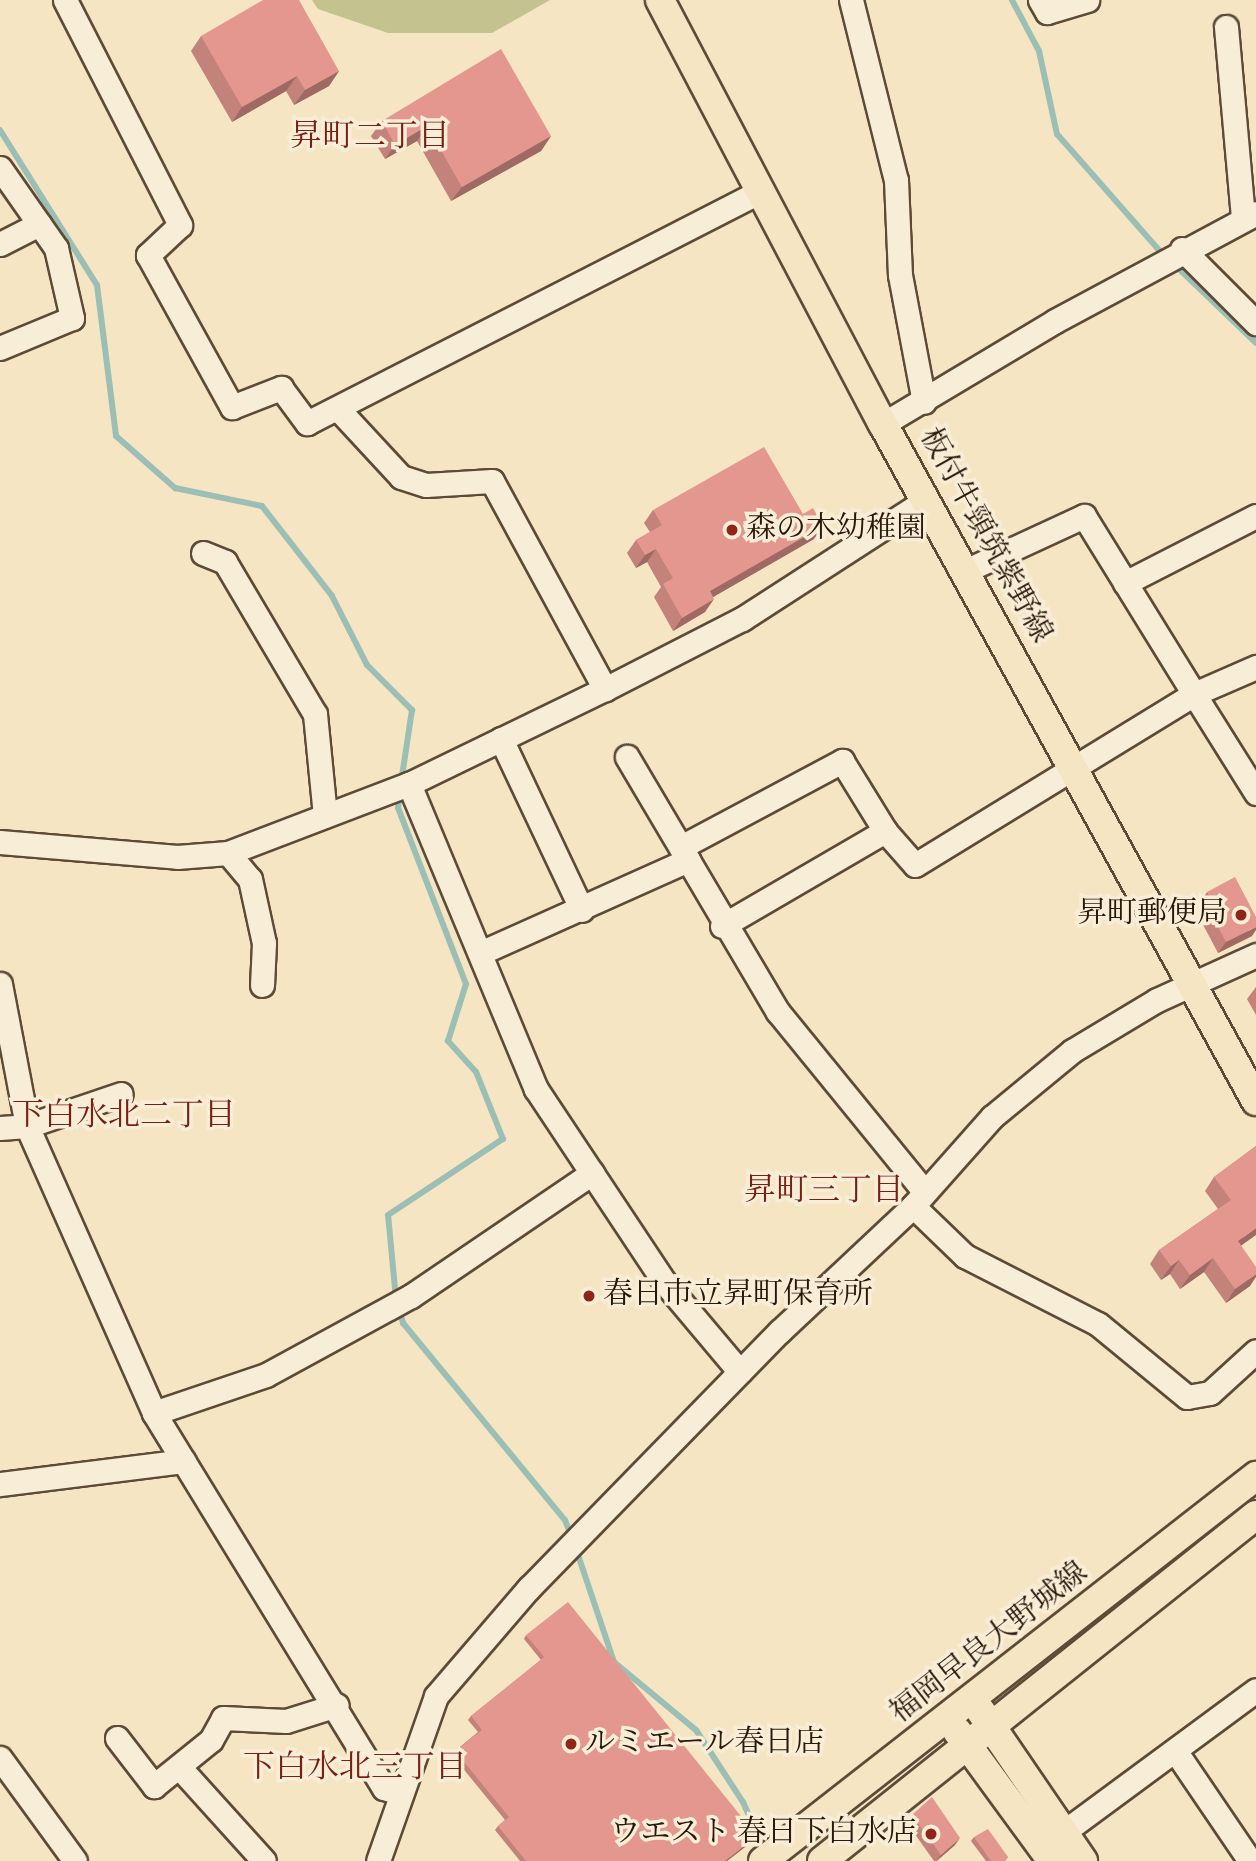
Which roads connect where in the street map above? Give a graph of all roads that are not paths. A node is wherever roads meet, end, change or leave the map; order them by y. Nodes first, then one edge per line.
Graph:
1 (65, 0) edge
2 (660, 0) edge
3 (852, 0) edge
4 (1040, 0) edge
5 (1087, 0) edge
6 (1226, 27) dead end
7 (0, 168) edge
8 (759, 192) junction
9 (1250, 215) edge
10 (39, 224) junction
11 (0, 244) edge
12 (1181, 249) junction
13 (1256, 323) edge
14 (0, 348) edge
15 (925, 402) junction
16 (339, 410) junction
17 (884, 424) junction
18 (926, 500) junction
19 (1253, 510) edge
20 (203, 553) dead end
21 (967, 569) junction
22 (1125, 583) junction
23 (1256, 667) edge
24 (606, 689) junction
25 (1194, 694) junction
26 (501, 739) junction
27 (627, 757) dead end
28 (1073, 768) junction
29 (409, 783) junction
30 (1256, 793) edge
31 (326, 816) junction
32 (885, 831) junction
33 (0, 842) edge
34 (228, 853) junction
35 (684, 854) junction
36 (582, 910) junction
37 (722, 926) junction
38 (480, 953) junction
39 (1256, 955) edge
40 (0, 984) edge
41 (262, 985) dead end
42 (1191, 989) junction
43 (6, 1049) edge
44 (121, 1094) dead end
45 (1256, 1101) edge
46 (27, 1126) junction
47 (0, 1128) edge
48 (592, 1173) junction
49 (919, 1199) junction
50 (1256, 1351) edge
51 (740, 1372) junction
52 (154, 1413) junction
53 (184, 1461) junction
54 (1256, 1476) edge
55 (0, 1483) edge
56 (1256, 1515) edge
57 (1256, 1690) edge
58 (973, 1699) junction
59 (337, 1705) junction
60 (948, 1720) junction
61 (989, 1725) junction
62 (117, 1738) dead end
63 (969, 1745) junction
64 (1176, 1752) junction
65 (180, 1768) junction
66 (2, 1769) edge
67 (400, 1793) junction
68 (1065, 1831) junction
69 (75, 1861) edge
70 (264, 1861) edge
71 (378, 1861) edge
72 (763, 1861) edge
73 (822, 1861) edge
74 (1052, 1861) edge
75 (1083, 1861) edge
76 (1250, 1861) edge

1 - 16 street
2 - 8 main road, 板付牛頸筑紫野線
3 - 15 street
4 - 5 street
6 - 9 street
7 - 10 street
8 - 16 street
8 - 17 main road, 板付牛頸筑紫野線
9 - 12 street
10 - 11 street
10 - 14 street
12 - 13 street
12 - 15 street
15 - 17 street
16 - 24 street
17 - 18 main road, 板付牛頸筑紫野線
18 - 21 main road, 板付牛頸筑紫野線
18 - 24 street
19 - 22 street
20 - 31 street
21 - 22 street
21 - 28 main road, 板付牛頸筑紫野線
22 - 25 street
23 - 25 street
24 - 26 street
25 - 28 street
25 - 30 street
26 - 29 street
26 - 36 street
27 - 35 street
28 - 32 street
28 - 42 main road, 板付牛頸筑紫野線
29 - 31 street
29 - 38 street
31 - 34 street
32 - 35 street
32 - 37 street
33 - 34 street
34 - 41 street
35 - 36 street
35 - 37 street
36 - 38 street
37 - 49 street
38 - 48 street
39 - 42 street
40 - 43 street
42 - 45 main road, 板付牛頸筑紫野線
42 - 49 street
43 - 46 street
44 - 46 street
46 - 47 street
46 - 52 street
48 - 51 street
48 - 52 street
49 - 50 street
49 - 51 street
51 - 67 street
52 - 53 street
53 - 55 street
53 - 59 street
54 - 58 main road, 福岡早良大野城線
56 - 61 main road, 福岡早良大野城線
57 - 64 street
58 - 60 main road, 福岡早良大野城線
58 - 61 main road
59 - 65 street
59 - 67 street
60 - 63 main road
60 - 72 main road, 福岡早良大野城線
61 - 63 main road, 福岡早良大野城線
61 - 68 main road
62 - 65 street
63 - 73 main road, 福岡早良大野城線
63 - 74 main road
64 - 68 street
64 - 76 street
65 - 70 street
66 - 69 street
67 - 71 street
68 - 75 main road

